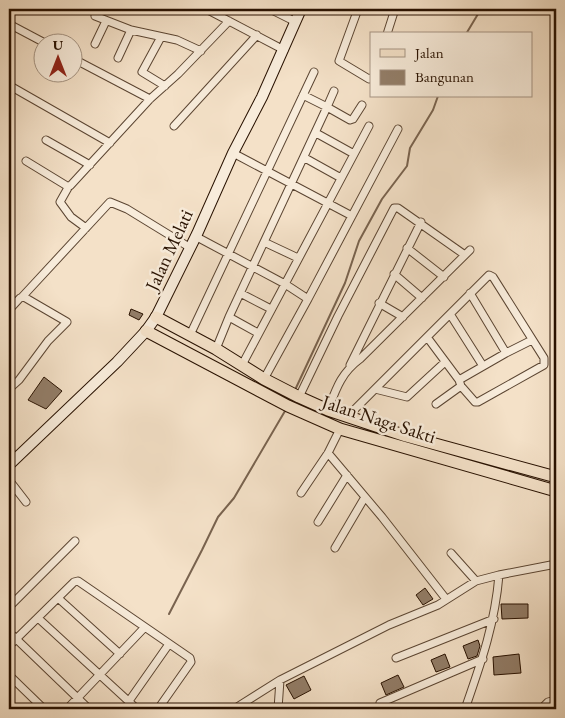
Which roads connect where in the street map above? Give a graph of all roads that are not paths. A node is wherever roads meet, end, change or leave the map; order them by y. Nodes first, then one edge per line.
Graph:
1 (206, 9) edge
2 (270, 9) edge
3 (301, 9) edge
4 (349, 9) edge
5 (395, 9) edge
6 (357, 11) edge
7 (95, 16) dead end
8 (106, 21) junction
9 (230, 21) junction
10 (296, 22) junction
11 (9, 24) edge
12 (132, 30) junction
13 (388, 32) edge
14 (257, 35) junction
15 (32, 36) edge
16 (161, 37) junction
17 (95, 44) dead end
18 (284, 50) junction
19 (201, 51) junction
20 (118, 58) dead end
21 (82, 63) edge
22 (314, 72) dead end
23 (370, 78) edge
24 (165, 86) junction
25 (12, 87) dead end
26 (334, 91) dead end
27 (303, 95) junction
28 (150, 98) junction
29 (362, 105) dead end
30 (327, 107) junction
31 (174, 126) dead end
32 (369, 126) dead end
33 (398, 129) dead end
34 (316, 133) junction
35 (46, 140) dead end
36 (110, 142) junction
37 (233, 153) junction
38 (354, 154) junction
39 (304, 158) junction
40 (26, 160) dead end
41 (90, 165) junction
42 (268, 171) junction
43 (341, 178) junction
44 (291, 184) junction
45 (69, 186) junction
46 (328, 204) junction
47 (352, 216) junction
48 (421, 222) junction
49 (86, 228) junction
50 (195, 236) junction
51 (264, 242) junction
52 (190, 247) junction
53 (407, 248) junction
54 (228, 254) junction
55 (298, 258) junction
56 (253, 266) junction
57 (394, 274) junction
58 (444, 277) junction
59 (285, 284) junction
60 (240, 293) junction
61 (470, 293) junction
62 (22, 297) junction
63 (422, 298) junction
64 (308, 299) junction
65 (379, 303) junction
66 (271, 309) junction
67 (9, 310) edge
68 (450, 314) junction
69 (156, 317) junction
70 (228, 318) junction
71 (403, 318) junction
72 (146, 332) junction
73 (258, 333) junction
74 (190, 335) junction
75 (427, 337) junction
76 (532, 340) junction
77 (216, 349) junction
78 (506, 353) junction
79 (445, 362) junction
80 (242, 365) junction
81 (483, 366) junction
82 (348, 368) junction
83 (264, 379) junction
84 (460, 383) junction
85 (9, 389) edge
86 (375, 389) junction
87 (299, 397) junction
88 (436, 404) dead end
89 (328, 410) junction
90 (347, 417) junction
91 (340, 429) junction
92 (9, 446) edge
93 (328, 454) junction
94 (12, 463) edge
95 (526, 468) junction
96 (347, 475) junction
97 (556, 477) edge
98 (9, 480) edge
99 (522, 482) junction
100 (556, 491) edge
101 (301, 493) dead end
102 (365, 497) junction
103 (26, 502) dead end
104 (318, 522) dead end
105 (75, 542) dead end
106 (335, 548) dead end
107 (451, 553) dead end
108 (556, 564) edge
109 (499, 574) junction
110 (476, 581) junction
111 (58, 598) junction
112 (446, 599) junction
113 (9, 607) edge
114 (38, 618) junction
115 (494, 620) junction
116 (145, 627) junction
117 (9, 632) edge
118 (16, 639) junction
119 (169, 644) junction
120 (9, 646) edge
121 (120, 654) junction
122 (396, 658) dead end
123 (483, 659) junction
124 (101, 674) junction
125 (9, 675) edge
126 (280, 680) junction
127 (78, 698) junction
128 (556, 700) edge
129 (129, 701) junction
130 (380, 703) dead end
131 (544, 706) dead end
132 (44, 709) edge
133 (67, 709) edge
134 (89, 709) edge
135 (137, 709) edge
136 (158, 709) edge
137 (234, 709) edge
138 (278, 709) edge
139 (465, 709) edge

1 - 9 street
2 - 10 street
3 - 10 main road, Jalan Melati
4 - 6 street
5 - 13 street
6 - 23 street
7 - 8 street
8 - 12 street
8 - 17 street
9 - 14 street
9 - 19 street
10 - 18 main road, Jalan Melati
11 - 15 street
12 - 16 street
12 - 20 street
14 - 18 street
14 - 31 street
16 - 19 street
16 - 24 street
18 - 37 main road, Jalan Melati
19 - 24 street
21 - 28 street
22 - 27 street
24 - 28 street
25 - 36 street
26 - 30 street
27 - 30 street
27 - 42 street
28 - 36 street
29 - 30 street
30 - 34 street
32 - 38 street
33 - 47 street
34 - 38 street
34 - 39 street
35 - 41 street
36 - 41 street
37 - 42 street
37 - 50 main road, Jalan Melati
38 - 43 street
39 - 43 street
39 - 44 street
40 - 45 street
41 - 45 street
42 - 44 street
42 - 54 street
43 - 46 street
44 - 46 street
44 - 51 street
45 - 49 street
46 - 47 street
46 - 55 street
47 - 64 street
48 - 53 street
48 - 58 street
48 - 87 street
49 - 52 street
49 - 62 street
50 - 52 main road, Jalan Melati
50 - 54 street
51 - 55 street
51 - 56 street
52 - 69 main road, Jalan Melati
53 - 57 street
53 - 58 street
54 - 56 street
54 - 74 street
55 - 59 street
56 - 59 street
56 - 60 street
57 - 63 street
57 - 65 street
58 - 63 street
59 - 64 street
59 - 66 street
60 - 66 street
60 - 70 street
61 - 68 street
61 - 76 street
61 - 78 street
62 - 67 street
62 - 85 street
63 - 71 street
64 - 83 street
65 - 71 street
65 - 82 street
66 - 73 street
68 - 75 street
68 - 81 street
69 - 72 main road, Jalan Melati
69 - 74 main road, Jalan Naga Sakti
70 - 73 street
70 - 77 street
71 - 82 street
72 - 91 main road, Jalan Naga Sakti
72 - 94 main road, Jalan Melati
73 - 80 street
74 - 77 main road, Jalan Naga Sakti
75 - 79 street
75 - 86 street
76 - 78 street
76 - 84 street
77 - 80 main road, Jalan Naga Sakti
78 - 81 street
79 - 84 street
79 - 86 street
80 - 83 main road, Jalan Naga Sakti
81 - 84 street
82 - 89 street
83 - 87 main road, Jalan Naga Sakti
84 - 88 street
86 - 90 street
87 - 89 main road, Jalan Naga Sakti
89 - 90 main road, Jalan Naga Sakti
90 - 95 main road, Jalan Naga Sakti
91 - 93 street
91 - 99 main road, Jalan Naga Sakti
92 - 94 street
93 - 96 street
93 - 101 street
95 - 97 main road, Jalan Naga Sakti
95 - 99 main road
96 - 102 street
96 - 104 street
98 - 103 street
99 - 100 main road, Jalan Naga Sakti
102 - 106 street
102 - 112 street
105 - 113 street
107 - 110 street
108 - 109 street
109 - 110 street
109 - 115 street
110 - 112 street
111 - 114 street
111 - 116 street
111 - 121 street
112 - 126 street
114 - 118 street
114 - 124 street
115 - 122 street
115 - 123 street
116 - 119 street
116 - 121 street
117 - 118 street
118 - 120 street
118 - 127 street
119 - 129 street
119 - 136 street
121 - 124 street
123 - 130 street
123 - 139 street
124 - 127 street
124 - 129 street
125 - 132 street
126 - 137 street
126 - 138 street
127 - 133 street
127 - 134 street
128 - 131 street
129 - 135 street

